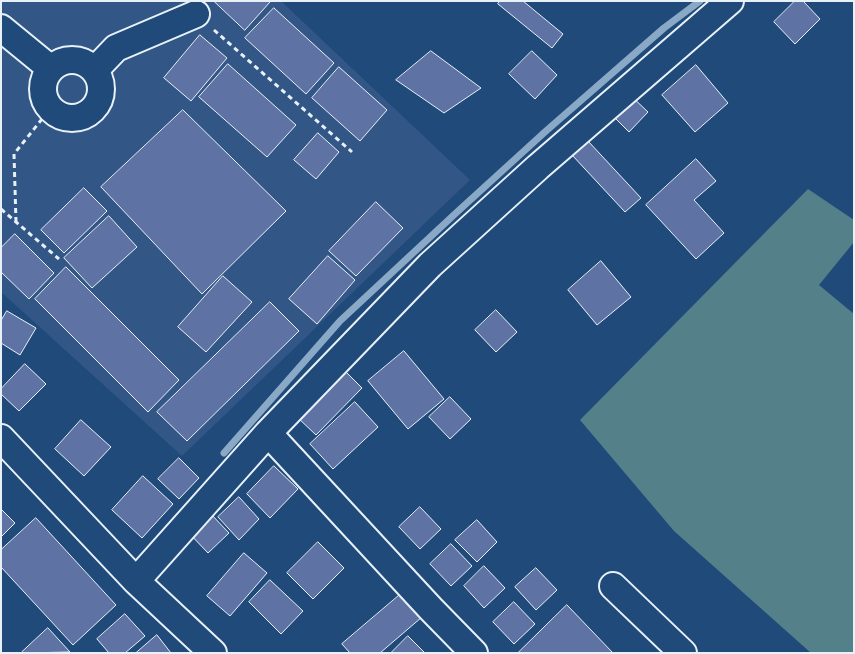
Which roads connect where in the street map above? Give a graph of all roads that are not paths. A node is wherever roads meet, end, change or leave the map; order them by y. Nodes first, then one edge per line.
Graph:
1 (730, 1) edge
2 (196, 14) road end
3 (1, 28) edge
4 (51, 69) junction
5 (95, 70) junction
6 (268, 433) junction
7 (1, 438) edge
8 (136, 581) junction
9 (613, 586) dead end
10 (213, 653) edge
11 (474, 653) edge
12 (683, 653) edge

1 - 6 street
2 - 5 street
3 - 4 street
4 - 5 street
4 - 5 street
6 - 8 street
6 - 11 street
7 - 8 street
8 - 10 street
9 - 12 street

